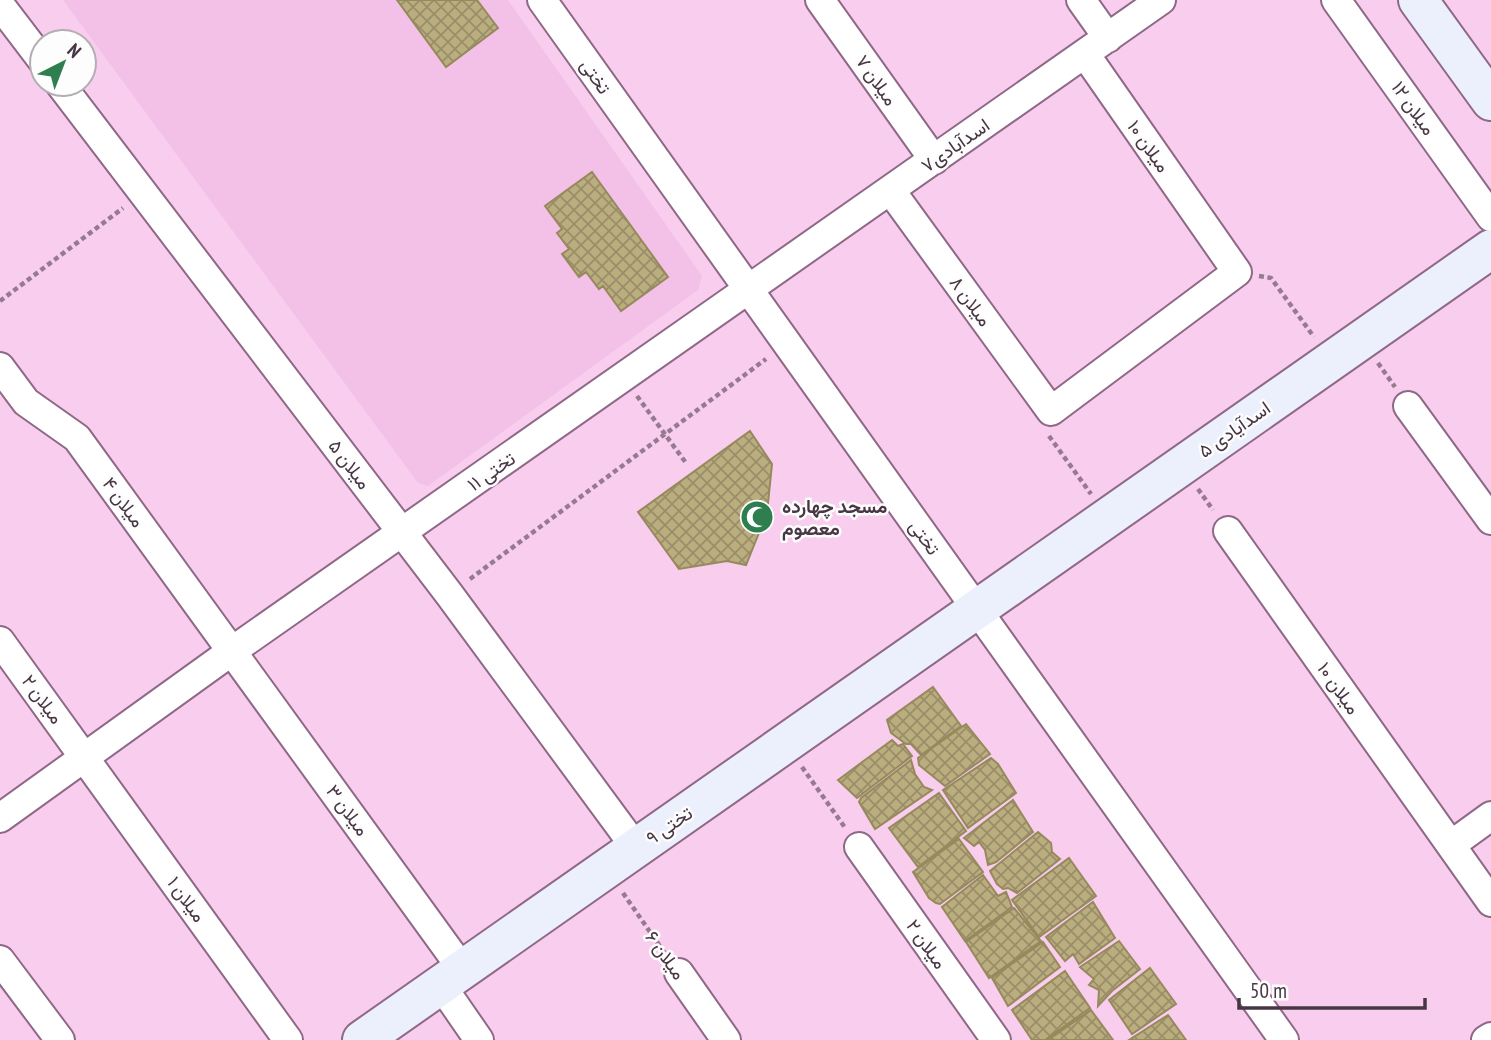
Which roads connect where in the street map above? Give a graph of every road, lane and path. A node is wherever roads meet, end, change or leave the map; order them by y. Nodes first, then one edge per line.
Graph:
1 (542, 0) edge
2 (820, 0) edge
3 (1081, 0) edge
4 (1161, 0) edge
5 (1336, 0) edge
6 (1418, 0) edge
7 (0, 5) edge
8 (1108, 38) junction
9 (28, 42) edge
10 (1085, 54) junction
11 (71, 98) edge
12 (1491, 101) edge
13 (934, 160) junction
14 (891, 191) junction
15 (144, 193) junction
16 (1491, 217) edge
17 (1491, 249) edge
18 (1237, 272) junction
19 (749, 290) junction
20 (0, 301) edge
21 (787, 343) junction
22 (1346, 350) junction
23 (0, 367) edge
24 (625, 378) junction
25 (1409, 406) joint
26 (1051, 411) junction
27 (666, 435) junction
28 (685, 463) dead end
29 (1182, 465) junction
30 (1107, 518) junction
31 (1491, 520) edge
32 (1228, 531) joint
33 (402, 532) junction
34 (449, 594) junction
35 (977, 609) junction
36 (0, 641) edge
37 (233, 651) junction
38 (785, 744) junction
39 (86, 757) junction
40 (1491, 817) edge
41 (0, 818) edge
42 (1451, 845) junction
43 (859, 847) joint
44 (621, 859) junction
45 (1491, 902) edge
46 (0, 960) edge
47 (679, 973) joint
48 (452, 977) junction
49 (1491, 1037) edge
50 (60, 1040) edge
51 (288, 1040) edge
52 (362, 1040) edge
53 (479, 1040) edge
54 (726, 1040) edge
55 (996, 1040) edge
56 (1284, 1040) edge
57 (1486, 1040) edge

1 - 19 street, تختی
2 - 13 street, میلان ۷
3 - 8 street
4 - 8 street, اسدآبادی۷
5 - 16 street, میلان ۱۲
6 - 12 street
7 - 9 street
8 - 10 street, اسدآبادی۷
10 - 13 street, اسدآبادی۷
10 - 18 street, میلان ۱۰
11 - 15 street, میلان ۵
13 - 14 street, اسدآبادی۷
14 - 19 street, اسدآبادی۷
14 - 26 street, میلان ۸
15 - 20 path
15 - 33 street, میلان ۵
17 - 22 street, اسدآیادی ۵
18 - 22 path
18 - 26 street
19 - 21 street, تختی
19 - 24 street, تختی ۱۱
21 - 27 path
21 - 35 street, تختی
22 - 25 path
22 - 29 street, اسدآیادی ۵
23 - 37 street, میلان ۴
24 - 27 path
24 - 33 street, تختی ۱۱
25 - 31 street
26 - 30 path
27 - 28 path
27 - 34 path
29 - 30 street, اسدآیادی ۵
29 - 32 path
30 - 35 street, اسدآیادی ۵
32 - 42 street, میلان ۱۰
33 - 34 street, میلان ۵
33 - 37 street, تختی ۱۱
34 - 44 street, میلان ۵
35 - 38 street, تختی ۹
35 - 56 street, تختی
36 - 39 street, میلان ۲
37 - 39 street, تختی ۱۱
37 - 48 street, میلان ۳
38 - 43 path
38 - 44 street, تختی ۹
39 - 41 street, تختی ۱۱
39 - 51 street, میلان ۱
40 - 42 street
42 - 45 street, میلان ۱۰
43 - 55 street, میلان ۲
44 - 47 path, میلان ۶
44 - 48 street, تختی ۹
46 - 50 street
47 - 54 street, میلان ۶
48 - 52 street, تختی ۹
48 - 53 street
49 - 57 street

